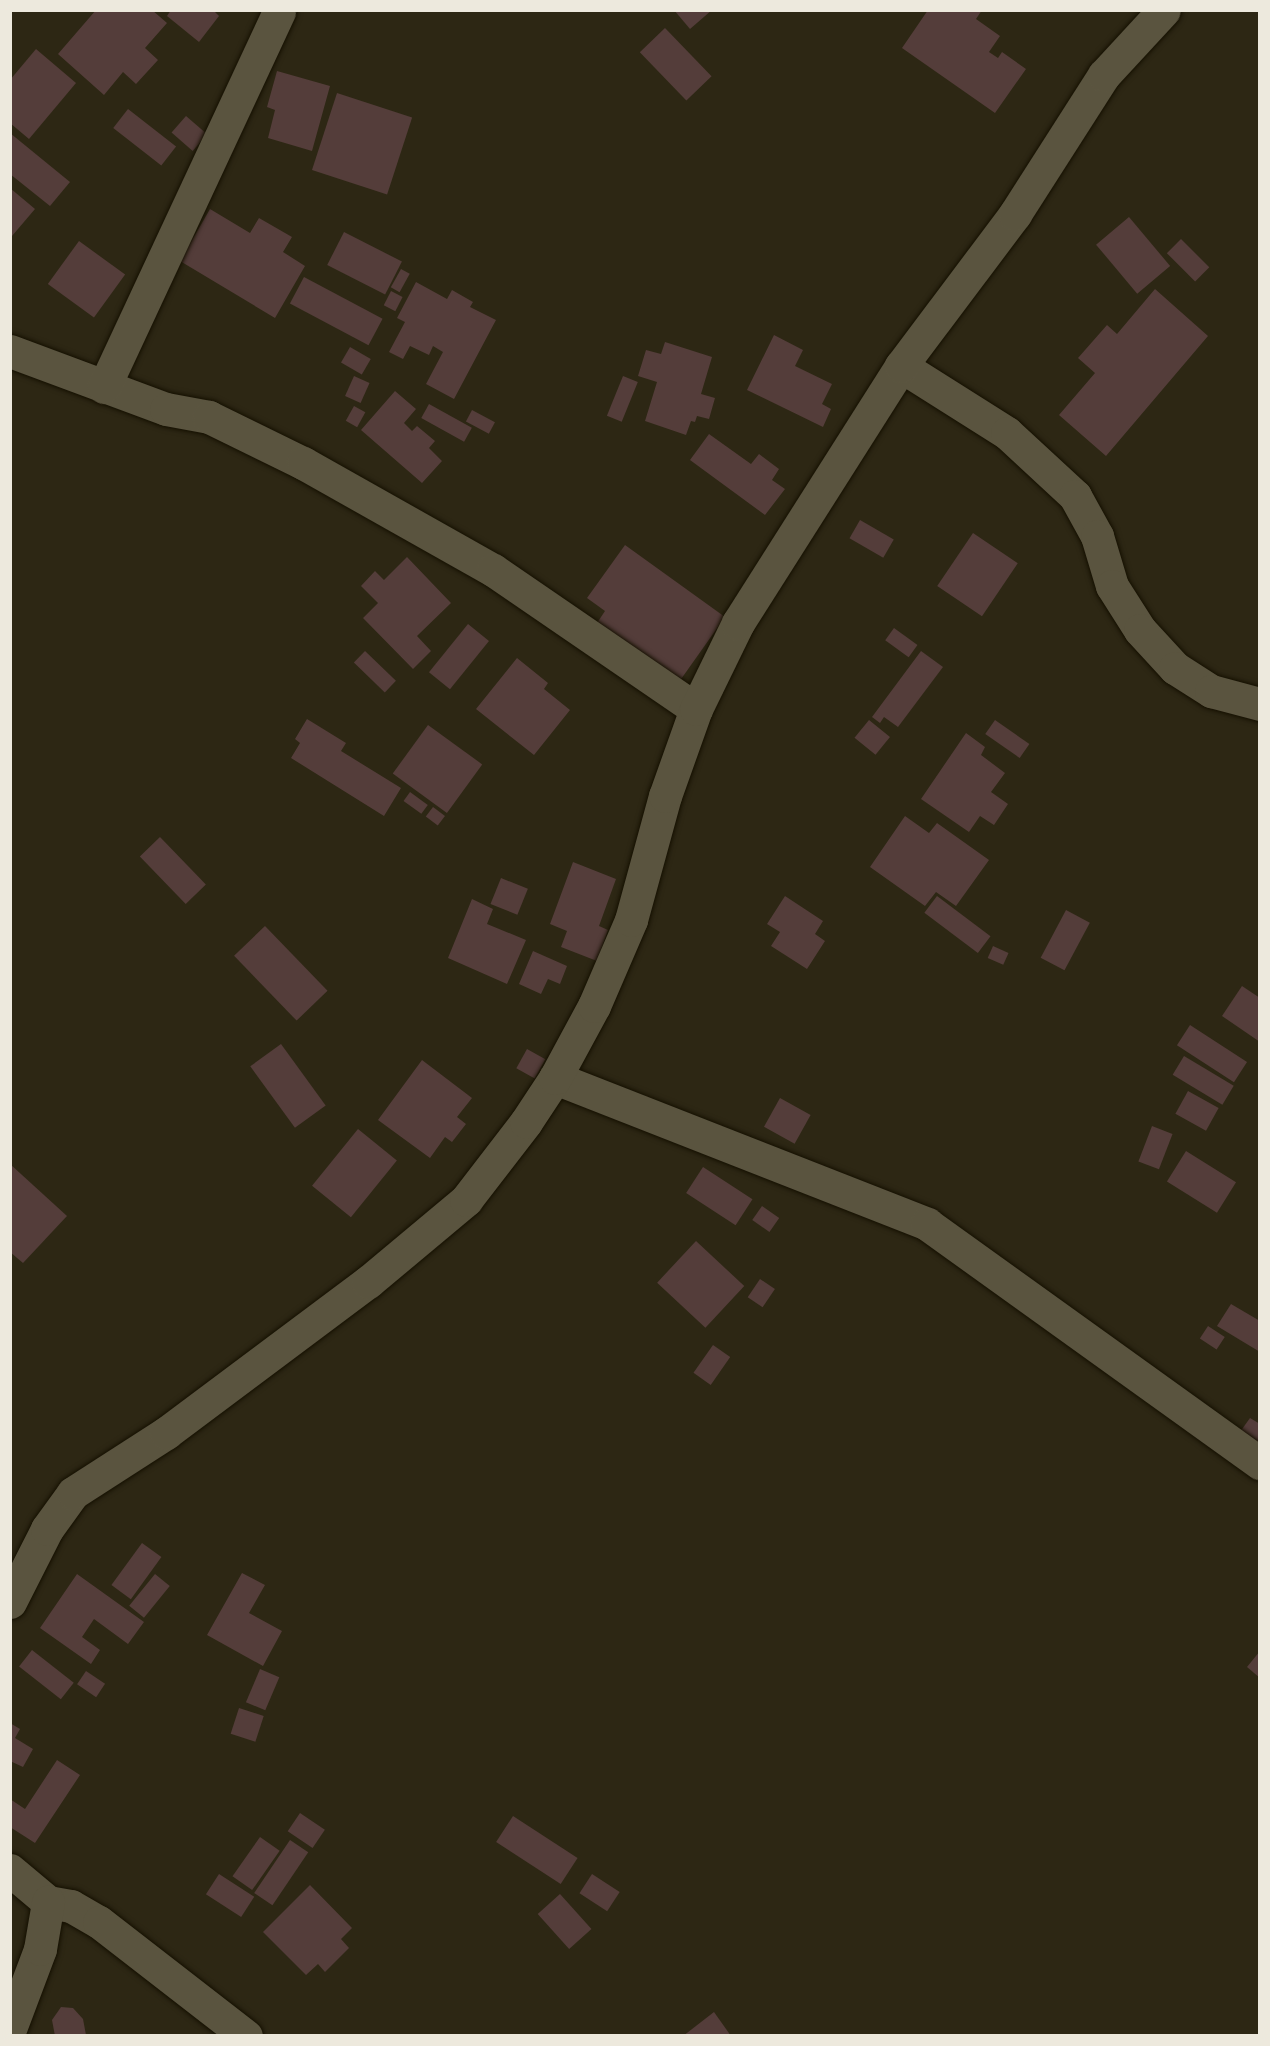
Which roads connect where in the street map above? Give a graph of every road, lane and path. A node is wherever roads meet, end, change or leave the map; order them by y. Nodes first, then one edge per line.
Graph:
1 (1164, 10) edge
2 (279, 12) edge
3 (10, 351) edge
4 (901, 366) junction
5 (104, 387) junction
6 (1260, 704) edge
7 (696, 709) junction
8 (555, 1078) junction
9 (1260, 1463) edge
10 (10, 1602) edge
11 (10, 1870) edge
12 (48, 1902) junction
13 (10, 2029) edge
14 (246, 2036) edge

1 - 4 street
2 - 5 street
3 - 5 street
4 - 6 street
4 - 7 street
5 - 7 street
7 - 8 street
8 - 9 street
8 - 10 street
11 - 12 street
12 - 13 street
12 - 14 street

